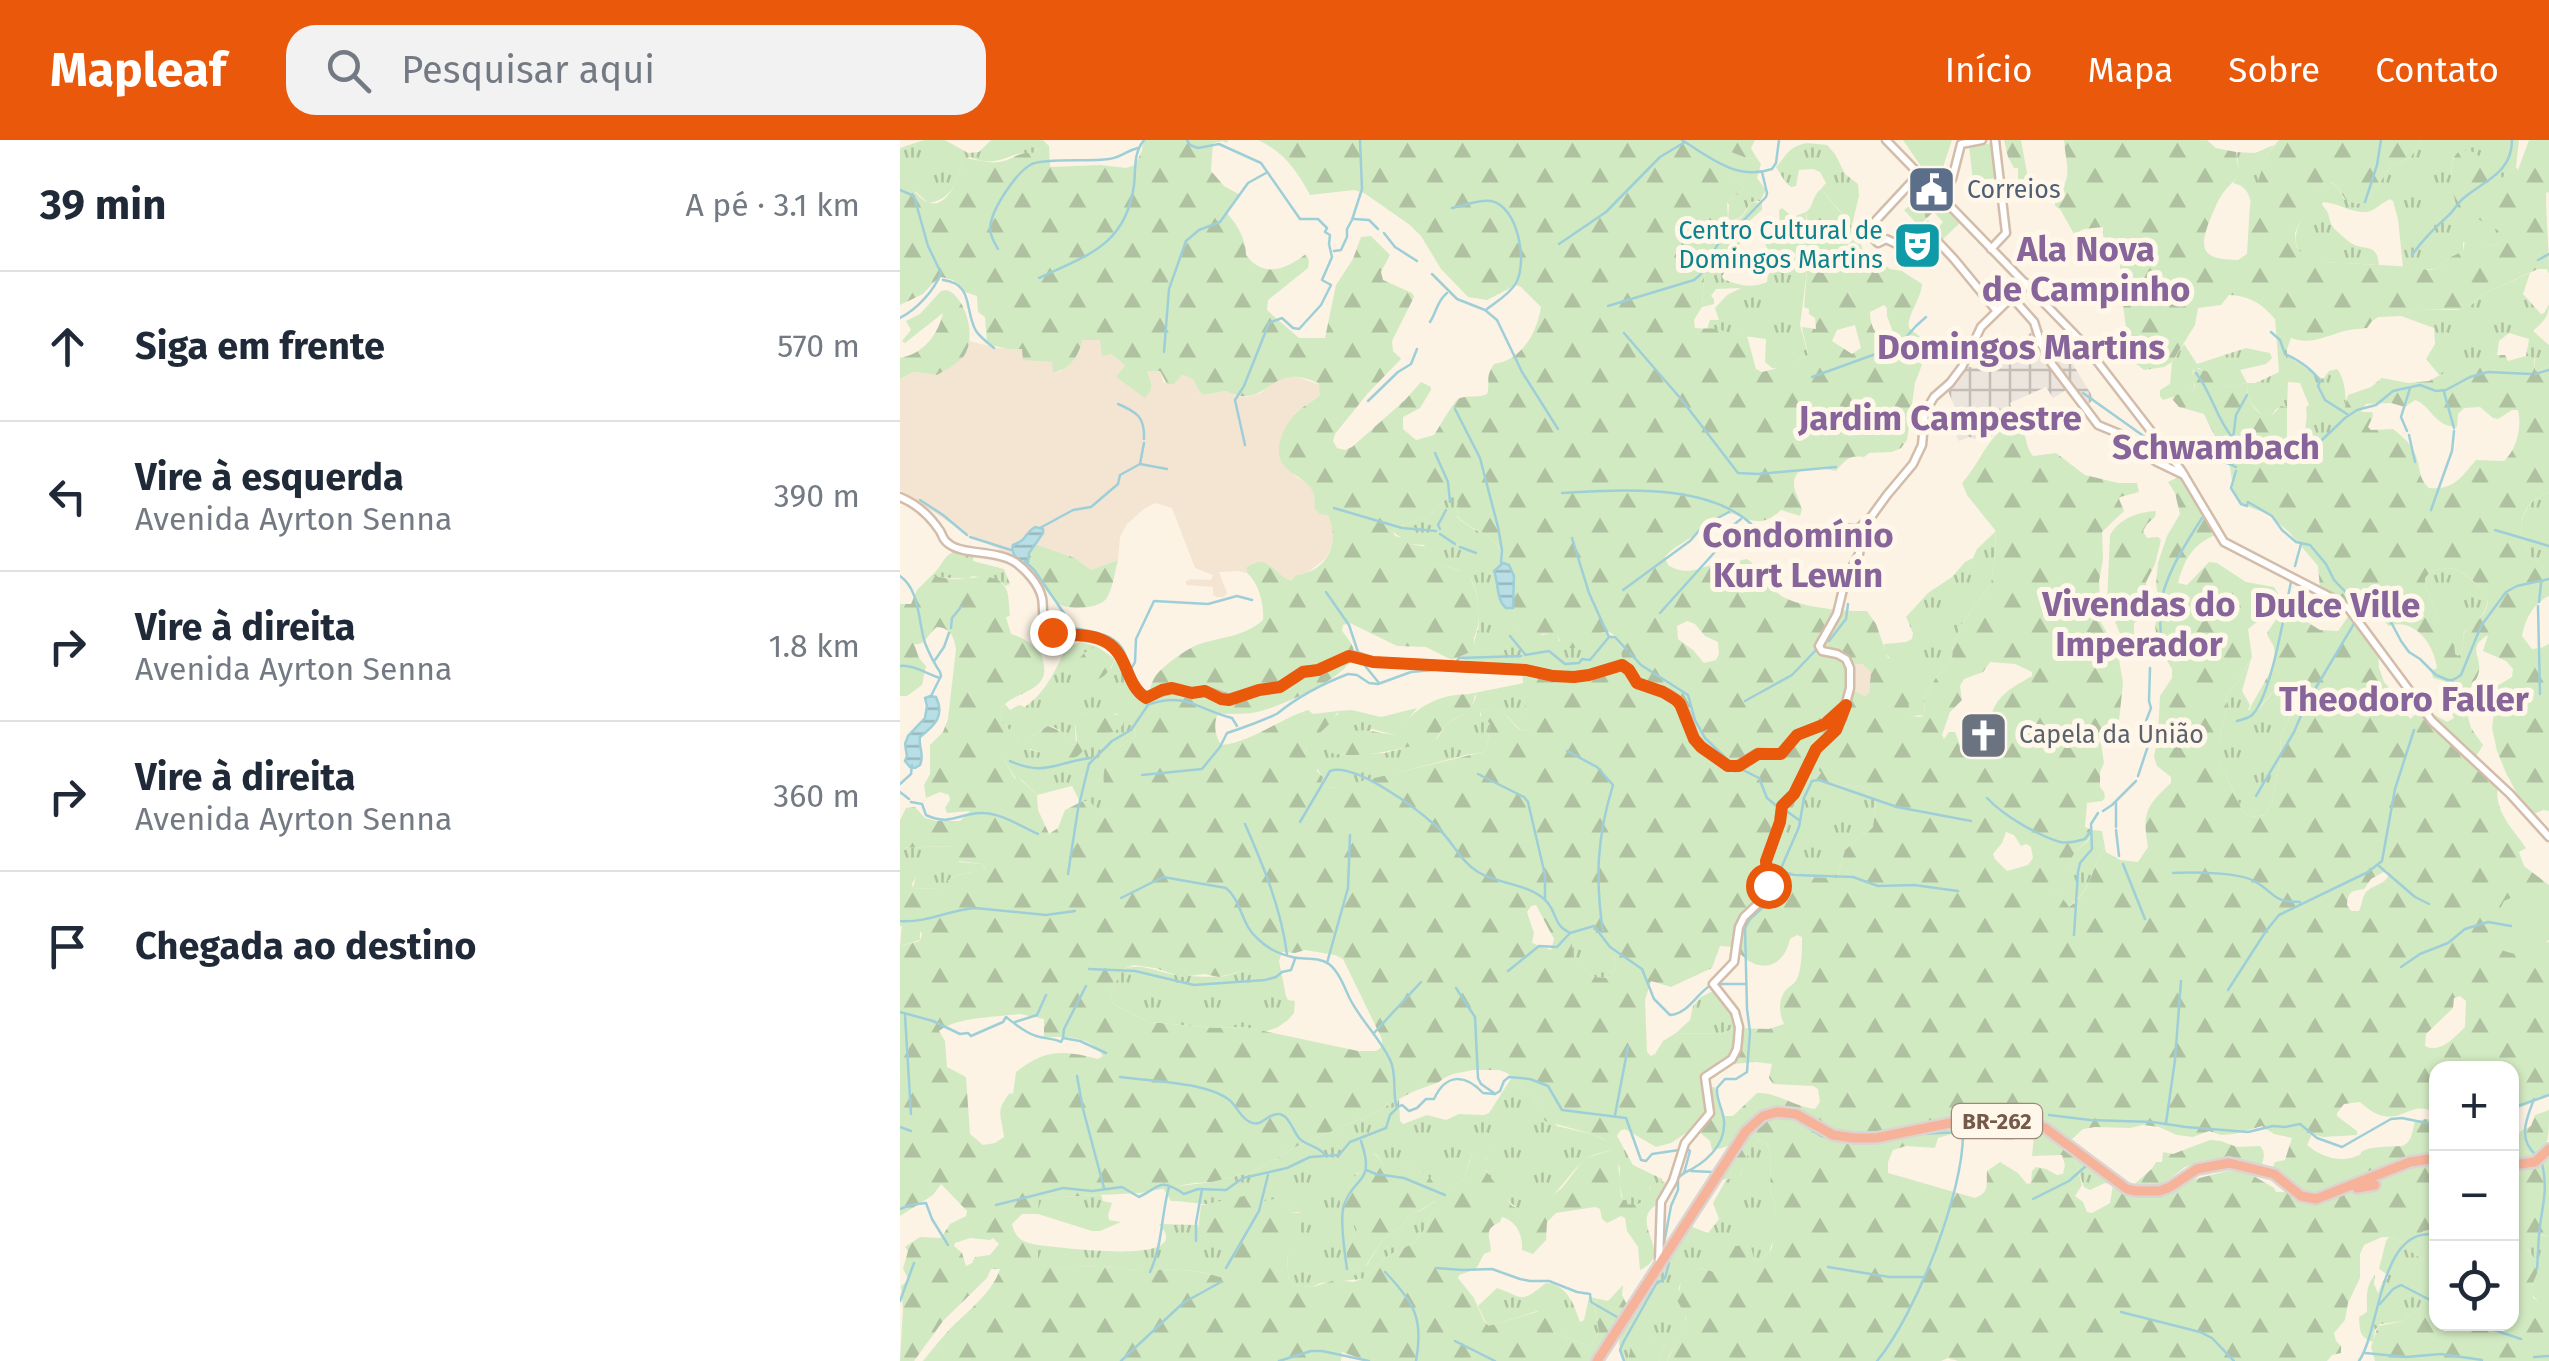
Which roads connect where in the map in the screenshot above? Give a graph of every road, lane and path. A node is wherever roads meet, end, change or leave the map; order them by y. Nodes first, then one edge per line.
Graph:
1 (1886, 140) edge
2 (1982, 140) edge
3 (1995, 140) edge
4 (1919, 174) junction
5 (1939, 195) junction
6 (1992, 249) junction
7 (2023, 280) junction
8 (2011, 296) junction
9 (1996, 310) junction
10 (2174, 460) junction
11 (2170, 469) junction
12 (2185, 476) junction
13 (900, 497) edge
14 (1846, 705) junction
15 (2549, 837) edge
16 (2549, 1150) edge
17 (2429, 1158) edge
18 (2519, 1165) edge
19 (2375, 1185) dead end
20 (2344, 1189) junction
21 (1664, 1250) junction
22 (1597, 1361) edge

1 - 4 main road
2 - 5 main road
3 - 6 main road
4 - 5 main road
4 - 9 main road
5 - 6 main road
6 - 7 main road
7 - 8 main road
7 - 10 main road
8 - 9 main road
8 - 11 main road
9 - 14 main road
10 - 11 main road
10 - 12 main road
11 - 12 main road
12 - 15 main road
13 - 14 main road
14 - 21 main road
16 - 18 highway
17 - 20 highway, BR-262
19 - 20 highway
20 - 21 highway, BR-262
21 - 22 highway, BR-262

